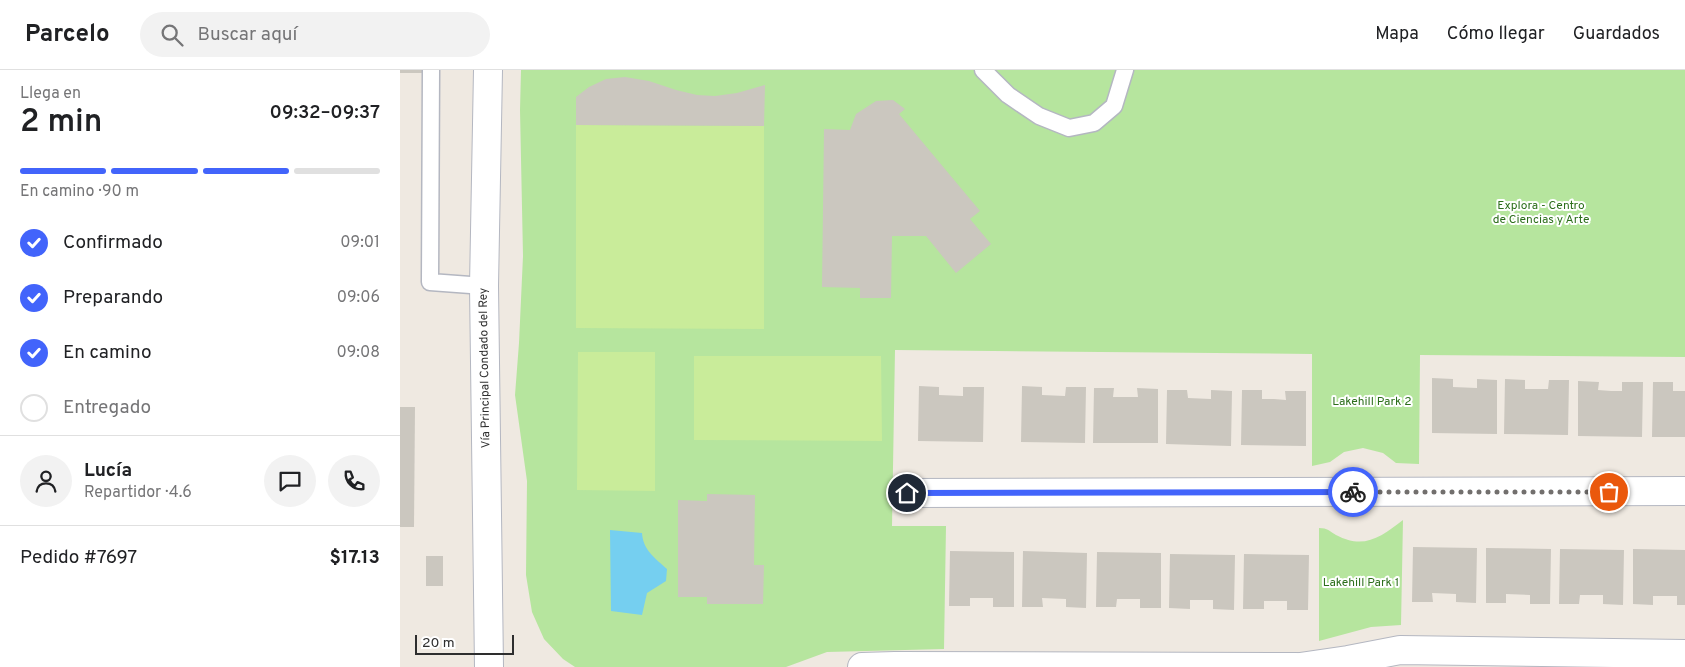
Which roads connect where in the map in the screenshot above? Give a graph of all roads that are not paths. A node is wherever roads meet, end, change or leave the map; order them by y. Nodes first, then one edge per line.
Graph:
1 (431, 70) edge
2 (488, 70) edge
3 (984, 70) edge
4 (1125, 70) edge
5 (484, 286) junction
6 (1685, 492) edge
7 (907, 493) dead end
8 (1685, 654) edge
9 (1348, 664) edge
10 (494, 665) edge
11 (871, 667) edge
12 (1296, 667) edge
13 (1300, 667) edge

1 - 5 lane
2 - 5 street, Vía Principal Condado del Rey
3 - 4 lane
5 - 10 street, Vía Principal Condado del Rey
6 - 7 street
8 - 9 street
9 - 13 street
11 - 12 street

